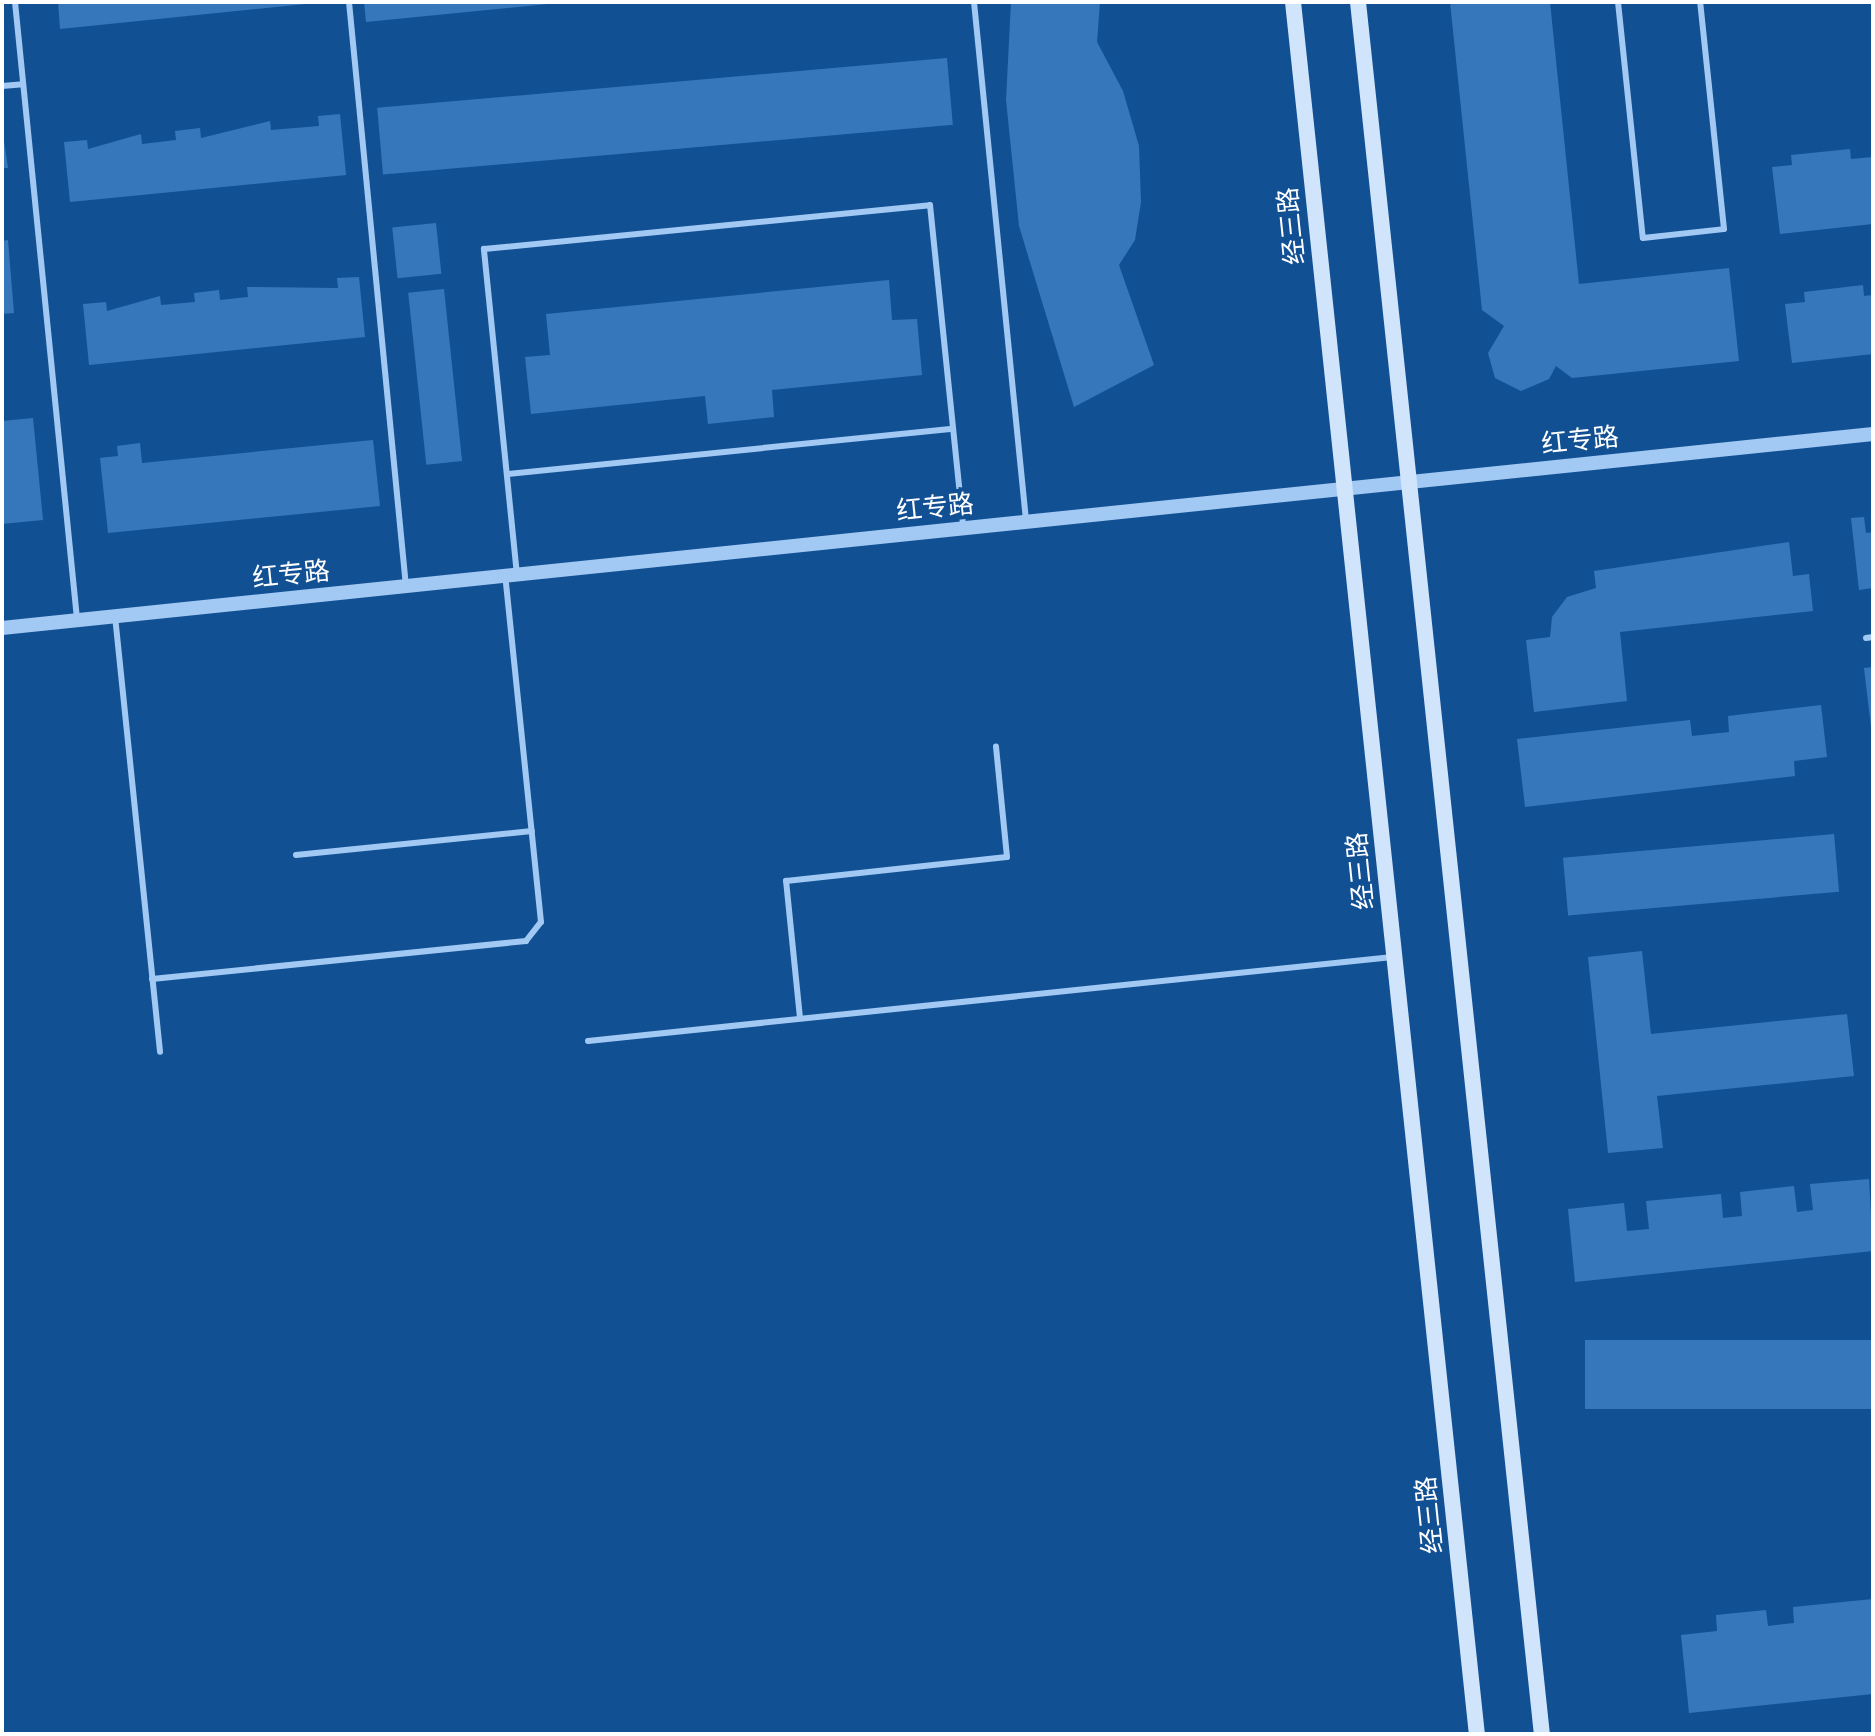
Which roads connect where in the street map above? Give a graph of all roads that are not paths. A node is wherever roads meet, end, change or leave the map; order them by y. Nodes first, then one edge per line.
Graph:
1 (15, 2) edge
2 (349, 2) edge
3 (974, 2) edge
4 (1293, 2) edge
5 (1358, 2) edge
6 (1618, 2) edge
7 (1700, 2) edge
8 (23, 84) junction
9 (2, 86) edge
10 (953, 429) junction
11 (1873, 434) edge
12 (507, 474) junction
13 (1407, 482) junction
14 (1343, 489) junction
15 (1026, 522) junction
16 (963, 529) junction
17 (511, 575) junction
18 (406, 586) junction
19 (115, 616) junction
20 (77, 620) junction
21 (2, 628) edge
22 (996, 747) dead end
23 (532, 831) junction
24 (296, 855) dead end
25 (1393, 957) junction
26 (152, 979) junction
27 (800, 1018) junction
28 (588, 1041) dead end
29 (160, 1052) dead end
30 (1477, 1734) edge
31 (1542, 1734) edge

1 - 8 lane
2 - 18 lane
3 - 15 lane
4 - 14 main road, 经三路
5 - 13 main road
6 - 7 lane
8 - 9 lane
8 - 20 lane
10 - 12 lane
10 - 12 lane
10 - 16 lane
11 - 13 street, 红专路
12 - 17 lane
13 - 14 street, 红专路
13 - 31 main road
14 - 15 street, 红专路
14 - 25 main road, 经三路
15 - 16 street, 红专路
16 - 17 street, 红专路
17 - 18 street, 红专路
17 - 23 lane
18 - 19 street, 红专路
19 - 20 street, 红专路
19 - 26 lane
20 - 21 street, 红专路
22 - 27 lane
23 - 24 lane
23 - 26 lane
25 - 27 lane
25 - 30 main road, 经三路
26 - 29 lane
27 - 28 lane

